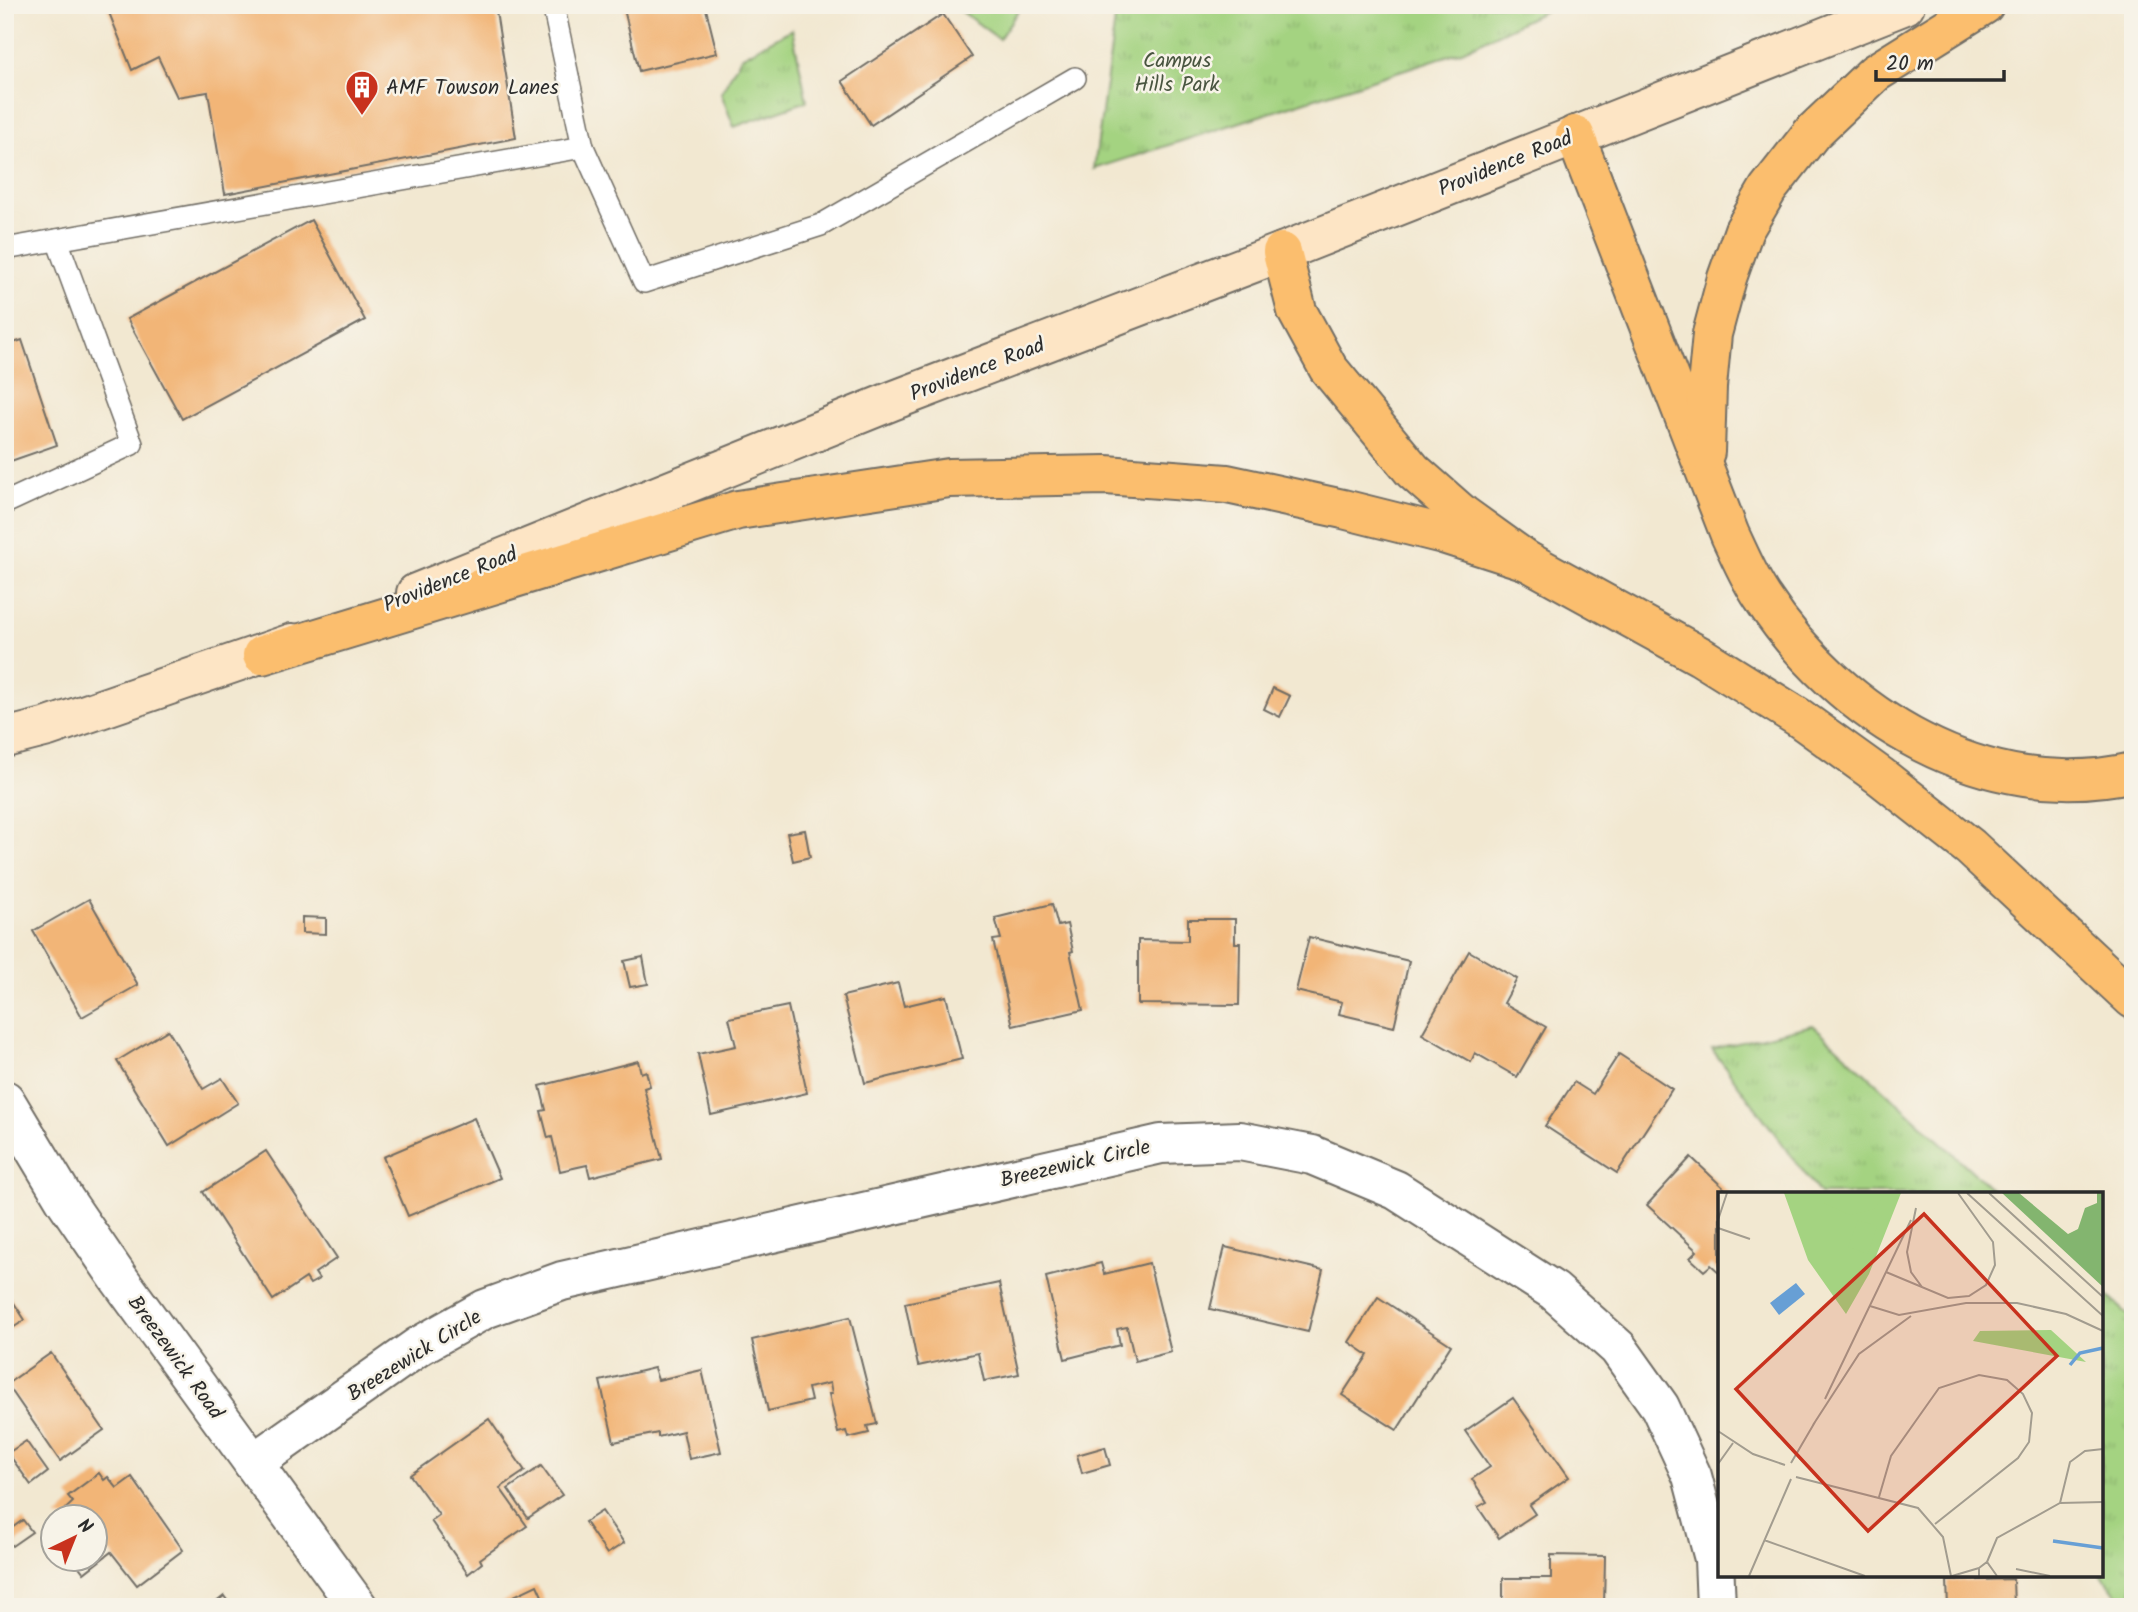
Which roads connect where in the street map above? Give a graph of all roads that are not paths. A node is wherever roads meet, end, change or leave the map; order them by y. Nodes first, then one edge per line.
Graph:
1 (553, 5) edge
2 (1905, 5) edge
3 (1984, 5) edge
4 (1075, 78) dead end
5 (1575, 135) junction
6 (583, 146) junction
7 (57, 240) junction
8 (5, 249) edge
9 (1282, 252) junction
10 (1704, 468) junction
11 (5, 503) edge
12 (1527, 561) junction
13 (262, 655) junction
14 (48, 727) junction
15 (5, 738) edge
16 (5, 756) edge
17 (2133, 772) edge
18 (2133, 999) edge
19 (5, 1100) edge
20 (253, 1463) junction
21 (358, 1607) edge
22 (1716, 1607) edge

1 - 6 lane
2 - 5 street, Providence Road
3 - 10 highway
4 - 6 lane
5 - 9 street, Providence Road
5 - 10 highway
6 - 7 lane
7 - 8 lane
7 - 11 lane
9 - 12 highway
9 - 13 street, Providence Road
10 - 17 highway
12 - 13 highway
12 - 18 highway
13 - 14 street, Providence Road
14 - 15 street, Providence Road
14 - 16 street, Providence Road
19 - 20 street, Breezewick Road
20 - 21 street, Breezewick Road
20 - 22 street, Breezewick Circle

